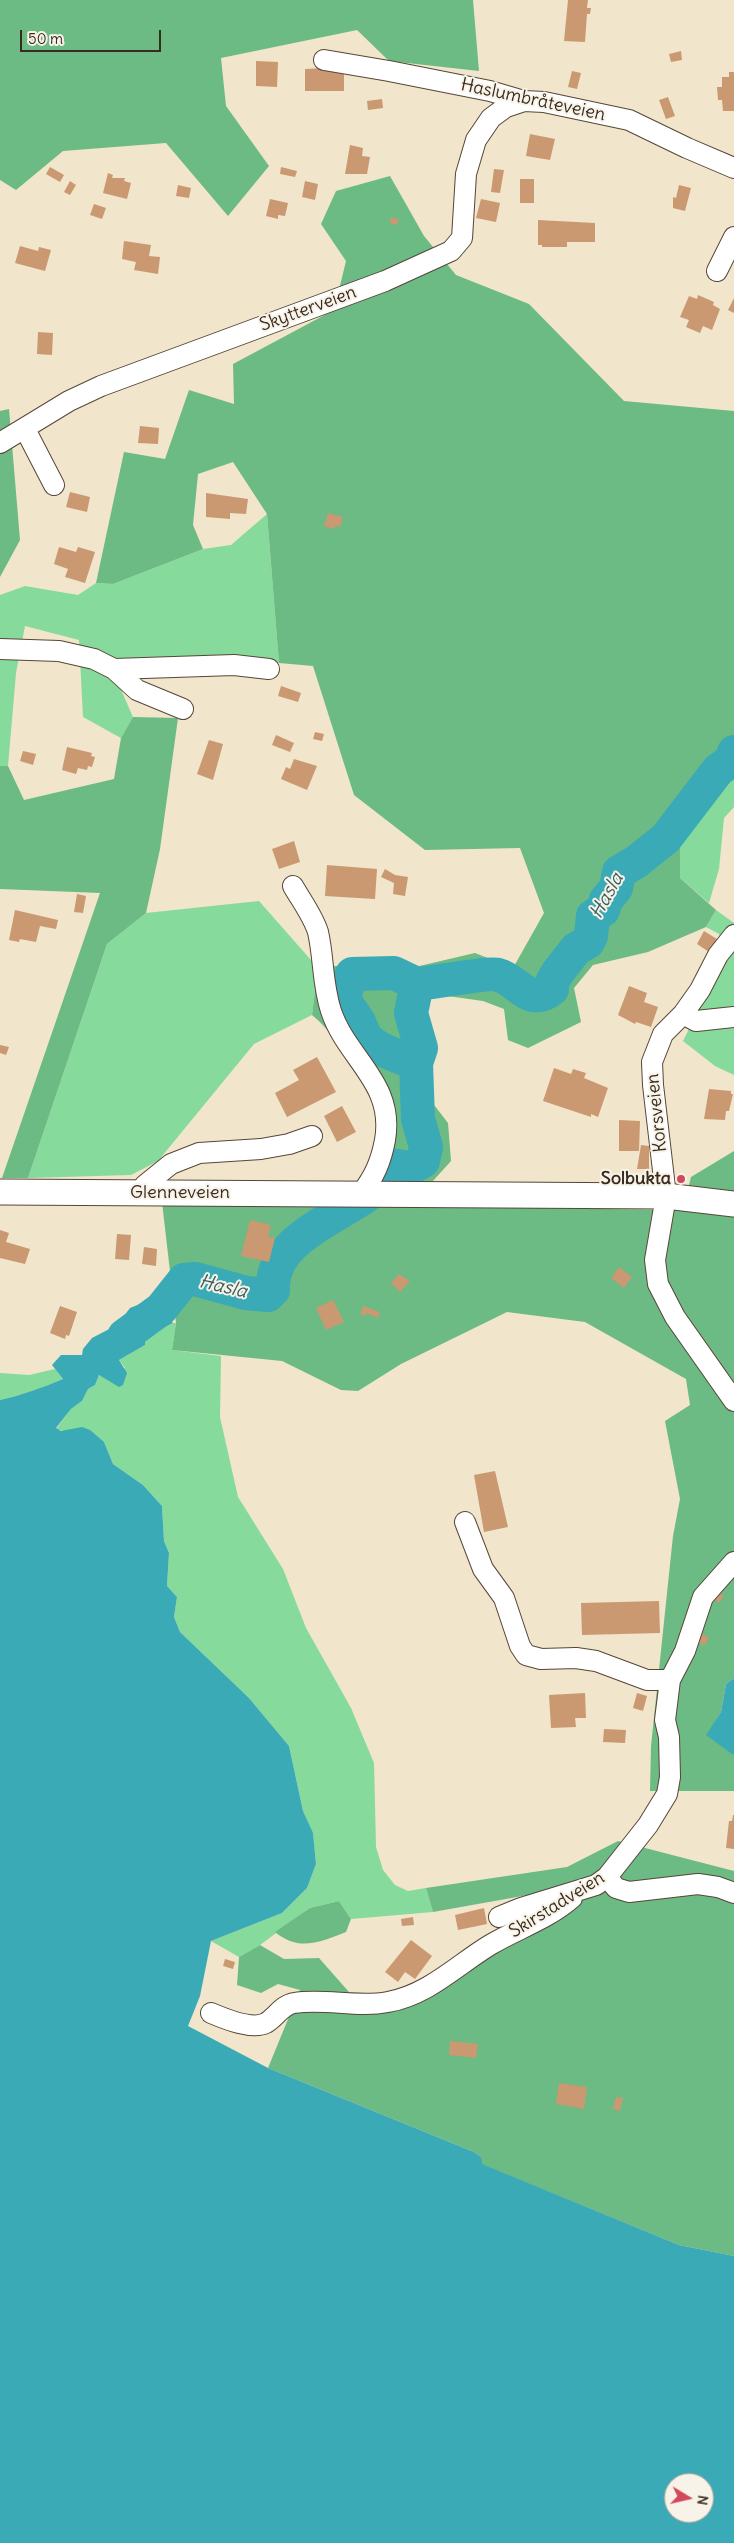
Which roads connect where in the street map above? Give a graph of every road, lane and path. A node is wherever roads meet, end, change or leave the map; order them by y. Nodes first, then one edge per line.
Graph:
1 (324, 60) dead end
2 (524, 101) junction
3 (734, 168) edge
4 (734, 237) edge
5 (717, 271) dead end
6 (25, 429) junction
7 (0, 443) edge
8 (54, 485) dead end
9 (0, 649) edge
10 (114, 669) junction
11 (269, 669) dead end
12 (183, 709) dead end
13 (292, 886) dead end
14 (734, 935) edge
15 (683, 1014) junction
16 (734, 1017) edge
17 (312, 1136) dead end
18 (0, 1192) edge
19 (146, 1193) junction
20 (361, 1194) junction
21 (666, 1196) junction
22 (734, 1204) edge
23 (734, 1401) edge
24 (465, 1522) dead end
25 (734, 1562) edge
26 (670, 1680) junction
27 (607, 1877) junction
28 (576, 1892) junction
29 (734, 1893) edge
30 (499, 1918) dead end
31 (211, 2013) dead end

1 - 2 street, Haslumbråteveien
2 - 3 street, Haslumbråteveien
2 - 6 street, Skytterveien
4 - 5 street
6 - 7 street, Skytterveien
6 - 8 street
9 - 10 street
10 - 11 street
10 - 12 street
13 - 20 street
14 - 15 street, Korsveien
15 - 16 street
15 - 21 street, Korsveien
17 - 19 street
18 - 19 main road, Glenneveien
19 - 20 main road, Glenneveien
20 - 21 main road, Glenneveien
21 - 22 main road
21 - 23 street
24 - 26 street
25 - 26 street, Skirstadveien
26 - 27 street, Skirstadveien
27 - 28 street, Skirstadveien
27 - 29 street
28 - 30 street
28 - 31 street, Skirstadveien

